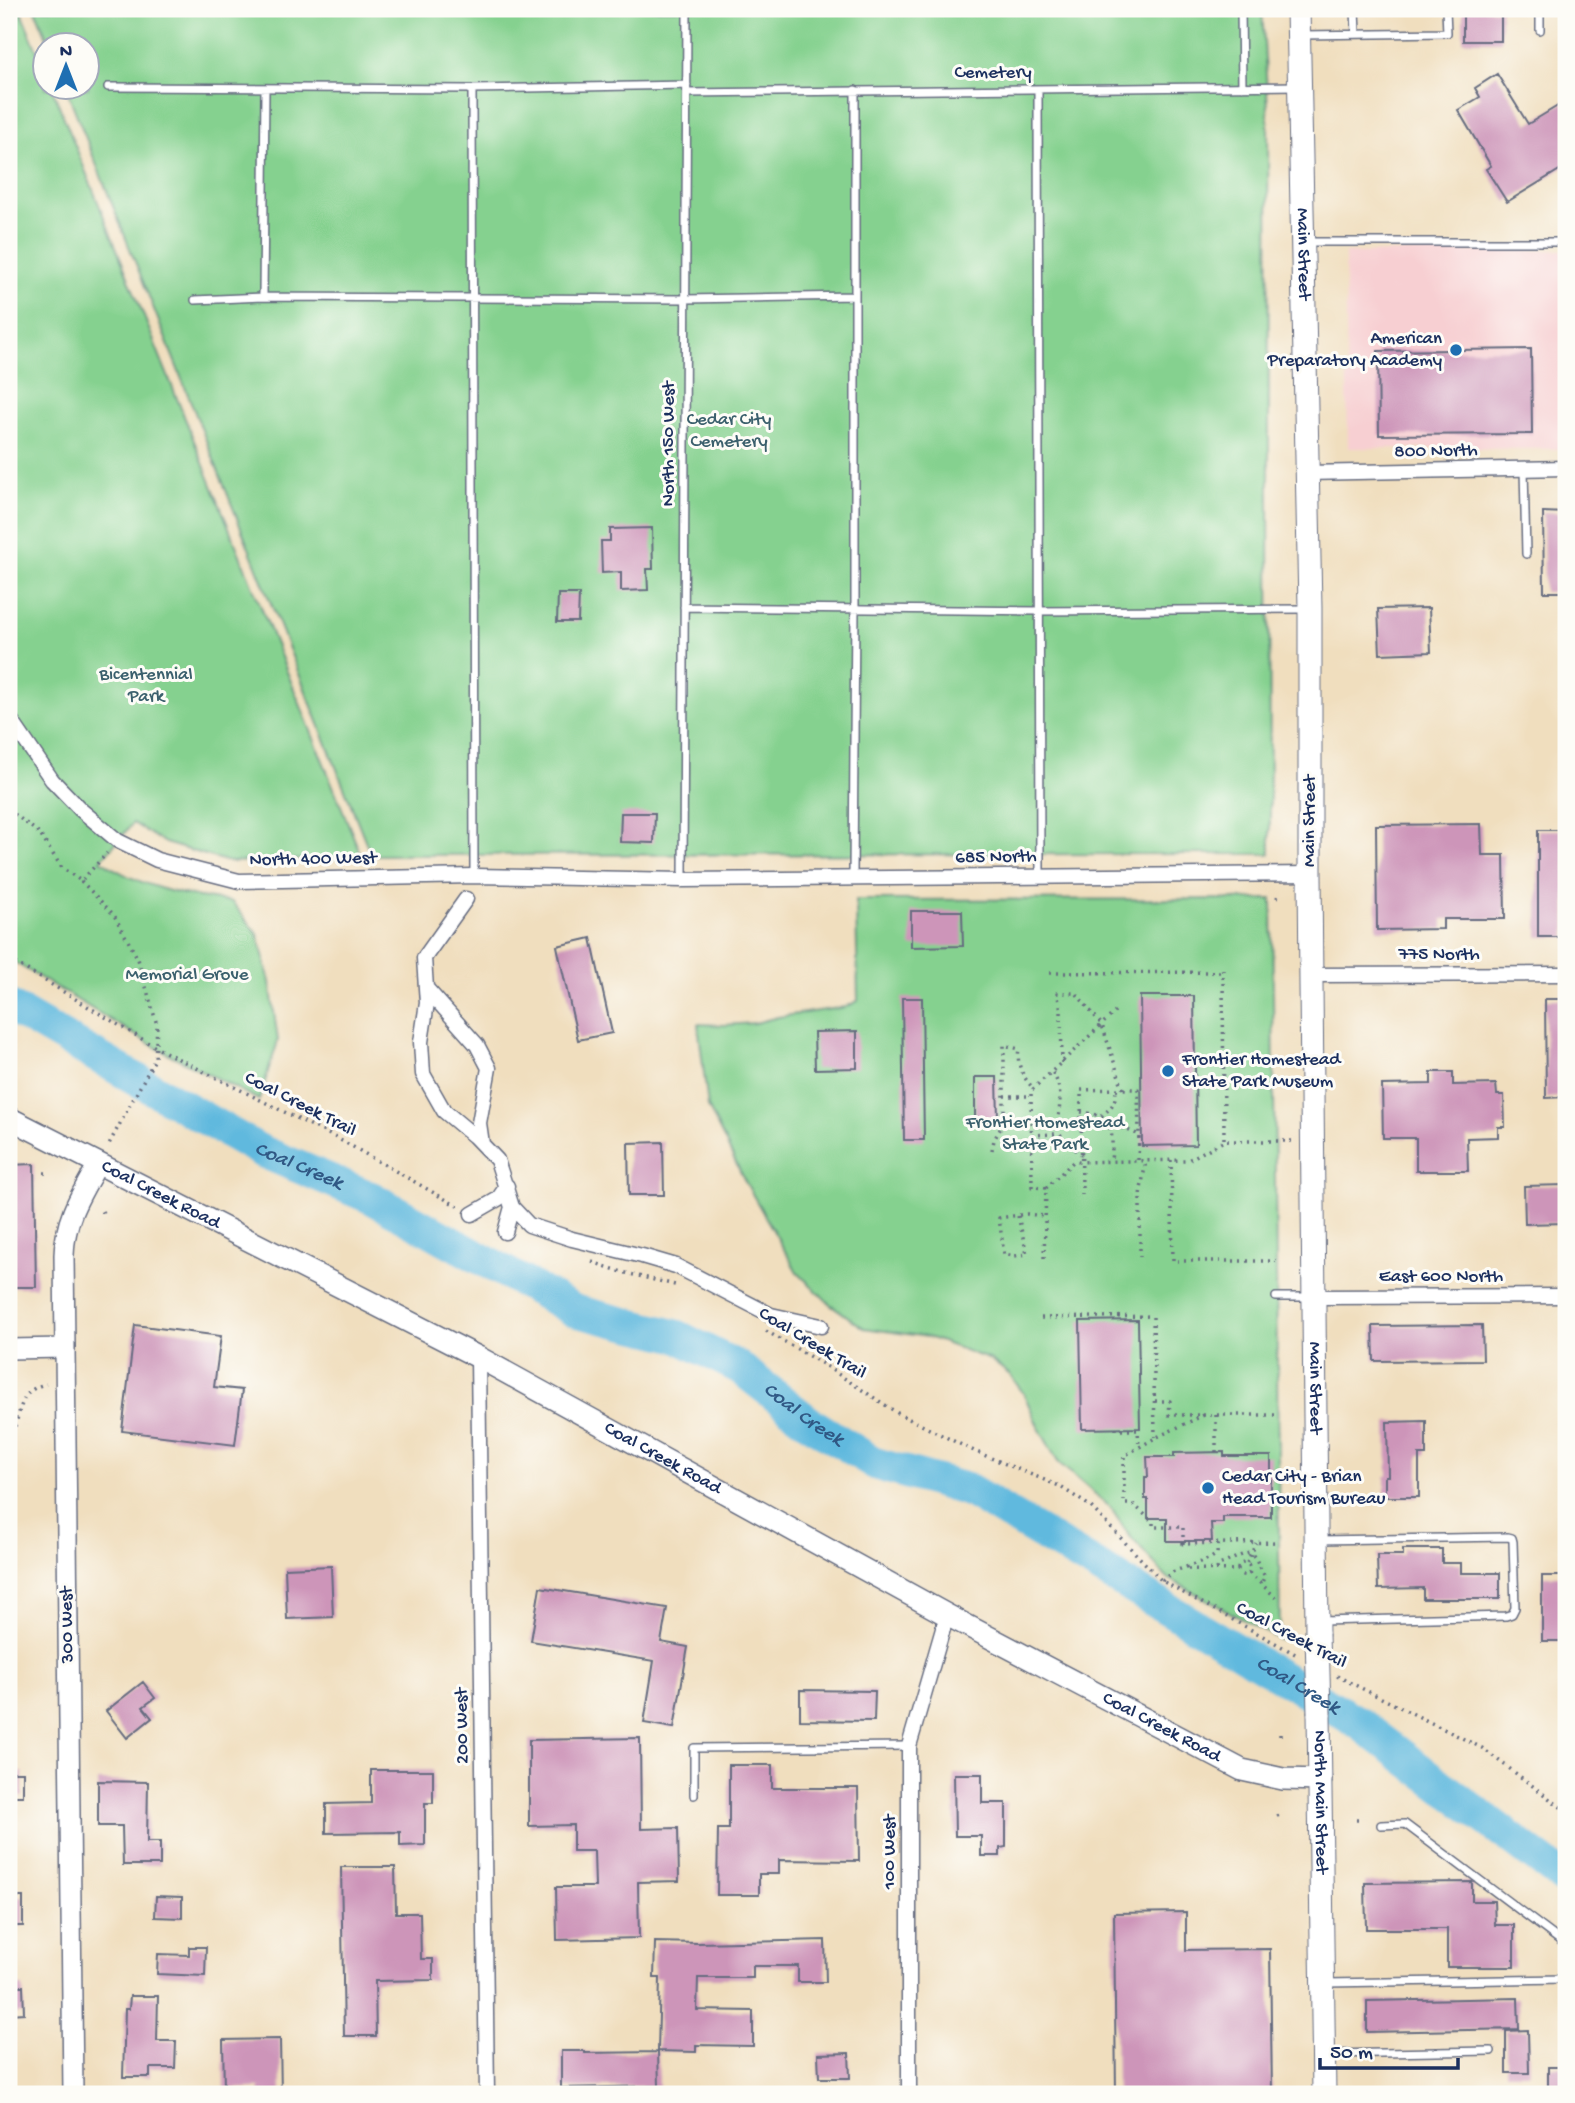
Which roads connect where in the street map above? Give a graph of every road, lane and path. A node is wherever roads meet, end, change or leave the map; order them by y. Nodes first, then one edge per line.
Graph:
1 (687, 9) edge
2 (1241, 9) edge
3 (1298, 9) edge
4 (1355, 9) edge
5 (1446, 9) edge
6 (1540, 9) edge
7 (1540, 30) dead end
8 (1356, 34) junction
9 (1299, 35) junction
10 (1301, 86) junction
11 (108, 87) dead end
12 (1242, 87) junction
13 (265, 89) junction
14 (472, 89) junction
15 (687, 89) junction
16 (1038, 89) junction
17 (855, 90) junction
18 (1303, 243) junction
19 (1566, 243) edge
20 (855, 296) junction
21 (263, 298) junction
22 (473, 298) junction
23 (685, 299) junction
24 (195, 300) dead end
25 (1566, 468) edge
26 (1524, 469) junction
27 (1306, 473) junction
28 (1526, 554) dead end
29 (684, 607) junction
30 (855, 608) junction
31 (1310, 608) junction
32 (1038, 611) junction
33 (9, 717) edge
34 (9, 810) edge
35 (118, 841) junction
36 (1310, 874) junction
37 (474, 876) junction
38 (1040, 877) junction
39 (853, 879) junction
40 (683, 880) junction
41 (81, 881) junction
42 (466, 899) dead end
43 (9, 959) edge
44 (1050, 973) dead end
45 (1566, 974) edge
46 (1311, 975) junction
47 (426, 988) junction
48 (1115, 1012) dead end
49 (1102, 1025) junction
50 (157, 1048) junction
51 (1062, 1063) junction
52 (1052, 1072) junction
53 (1034, 1089) junction
54 (1116, 1089) junction
55 (1123, 1089) junction
56 (1004, 1096) junction
57 (1031, 1096) junction
58 (1081, 1112) junction
59 (1101, 1116) junction
60 (9, 1118) edge
61 (1108, 1122) junction
62 (1056, 1126) junction
63 (1032, 1135) junction
64 (1139, 1135) junction
65 (1224, 1141) junction
66 (1313, 1141) junction
67 (109, 1144) dead end
68 (482, 1144) junction
69 (992, 1150) dead end
70 (1082, 1156) junction
71 (1138, 1160) junction
72 (1146, 1160) junction
73 (1171, 1160) junction
74 (1111, 1161) junction
75 (1082, 1162) junction
76 (98, 1164) junction
77 (507, 1186) junction
78 (1046, 1188) junction
79 (1082, 1198) dead end
80 (512, 1206) junction
81 (472, 1214) joint
82 (1018, 1216) junction
83 (1045, 1216) junction
84 (505, 1232) dead end
85 (1140, 1257) dead end
86 (1044, 1258) dead end
87 (583, 1259) dead end
88 (1276, 1261) dead end
89 (679, 1286) dead end
90 (1566, 1296) edge
91 (1276, 1297) dead end
92 (1315, 1297) junction
93 (1041, 1318) dead end
94 (821, 1326) dead end
95 (762, 1329) dead end
96 (9, 1349) edge
97 (65, 1349) junction
98 (478, 1357) junction
99 (65, 1382) junction
100 (1155, 1401) junction
101 (1203, 1415) junction
102 (1216, 1415) junction
103 (1278, 1415) dead end
104 (1116, 1428) dead end
105 (1155, 1438) junction
106 (9, 1439) edge
107 (1139, 1447) junction
108 (1216, 1453) dead end
109 (1317, 1540) junction
110 (1279, 1542) dead end
111 (1218, 1543) junction
112 (1256, 1543) junction
113 (1251, 1553) junction
114 (1247, 1563) junction
115 (1183, 1569) junction
116 (1217, 1569) junction
117 (1238, 1570) junction
118 (1249, 1573) junction
119 (1162, 1581) junction
120 (1261, 1584) junction
121 (1280, 1601) dead end
122 (947, 1615) junction
123 (1317, 1628) junction
124 (1302, 1658) dead end
125 (1326, 1671) dead end
126 (909, 1746) junction
127 (1321, 1780) junction
128 (694, 1795) dead end
129 (1566, 1811) edge
130 (1381, 1825) dead end
131 (1566, 1945) edge
132 (1566, 1979) edge
133 (1323, 1983) junction
134 (1491, 2051) dead end
135 (1324, 2054) junction
136 (73, 2094) edge
137 (487, 2094) edge
138 (909, 2094) edge
139 (1324, 2094) edge

1 - 15 lane, North 150 West
2 - 12 lane
3 - 9 main road, Main Street
4 - 8 lane
5 - 8 lane
6 - 7 lane
8 - 9 lane
9 - 10 main road, Main Street
10 - 12 lane, Cemetery
10 - 18 main road, Main Street
11 - 13 lane, Cemetery
12 - 16 lane, Cemetery
13 - 14 lane, Cemetery
13 - 21 lane
14 - 15 lane, Cemetery
14 - 22 lane
15 - 17 lane, Cemetery
15 - 23 lane, North 150 West
16 - 17 lane, Cemetery
16 - 32 lane
17 - 20 lane
18 - 19 lane
18 - 27 main road, Main Street
20 - 23 lane
20 - 30 lane
21 - 22 lane
21 - 24 lane
22 - 23 lane
22 - 37 lane
23 - 29 lane, North 150 West
25 - 26 street, 800 North
26 - 27 street, 800 North
26 - 28 lane
27 - 31 main road, Main Street
29 - 30 lane
29 - 40 lane, North 150 West
30 - 32 lane
30 - 39 lane
31 - 32 lane
31 - 36 main road, Main Street
32 - 38 lane
33 - 35 street, North 400 West
34 - 41 path
35 - 37 street, North 400 West
35 - 41 path
36 - 38 street, 685 North
36 - 46 main road, Main Street
37 - 40 street, North 400 West
38 - 39 street, 685 North
39 - 40 street, 685 North
41 - 50 path
42 - 47 street
43 - 50 path, Coal Creek Trail
44 - 65 path
45 - 46 street, 775 North
46 - 66 main road, Main Street
47 - 68 street
47 - 68 street
48 - 49 path
49 - 51 path
49 - 51 path
49 - 55 path
50 - 67 path
50 - 81 path, Coal Creek Trail
51 - 52 path
52 - 53 path
52 - 62 path
53 - 56 path
53 - 57 path
54 - 55 path
54 - 58 path
54 - 59 path
55 - 64 path
56 - 57 path
56 - 69 path
57 - 63 path
58 - 59 path
58 - 70 path
59 - 61 path
60 - 76 main road, Coal Creek Road
61 - 64 path
61 - 74 path
62 - 63 path
62 - 70 path
63 - 78 path
64 - 71 path
65 - 66 path
65 - 73 path
66 - 92 main road, Main Street
68 - 77 street
70 - 75 path
71 - 72 path
71 - 74 path
72 - 73 path
72 - 85 path
73 - 88 path
74 - 75 path
75 - 78 path
75 - 79 path
76 - 97 street, 300 West
76 - 98 main road, Coal Creek Road
77 - 80 street
77 - 81 street
78 - 83 path
80 - 84 street
80 - 94 street
82 - 82 path
82 - 83 path
83 - 86 path
87 - 89 path
90 - 92 street, East 600 North
91 - 92 lane
92 - 109 main road, Main Street
93 - 100 path
95 - 119 path, Coal Creek Trail
96 - 97 street
97 - 99 street, 300 West
98 - 122 main road, Coal Creek Road
98 - 137 street, 200 West
99 - 106 path
99 - 136 street, 300 West
100 - 101 path
100 - 105 path
101 - 102 path
101 - 105 path
102 - 103 path
102 - 108 path
104 - 107 path
105 - 107 path
107 - 111 path
109 - 123 main road, Main Street
109 - 123 lane
110 - 112 path
111 - 112 path
111 - 115 path
112 - 113 path
113 - 114 path
113 - 116 path
113 - 120 path
114 - 117 path
114 - 118 path
115 - 116 path
115 - 119 path
116 - 117 path
117 - 118 path
118 - 120 path
119 - 124 path, Coal Creek Trail
120 - 121 path
122 - 126 street, 100 West
122 - 127 main road, Coal Creek Road
123 - 127 main road, North Main Street, bridge
125 - 129 path, Coal Creek Trail
126 - 128 lane
126 - 138 street, 100 West
127 - 133 main road, North Main Street
130 - 131 lane
132 - 133 lane
133 - 135 main road
134 - 135 lane
135 - 139 main road

